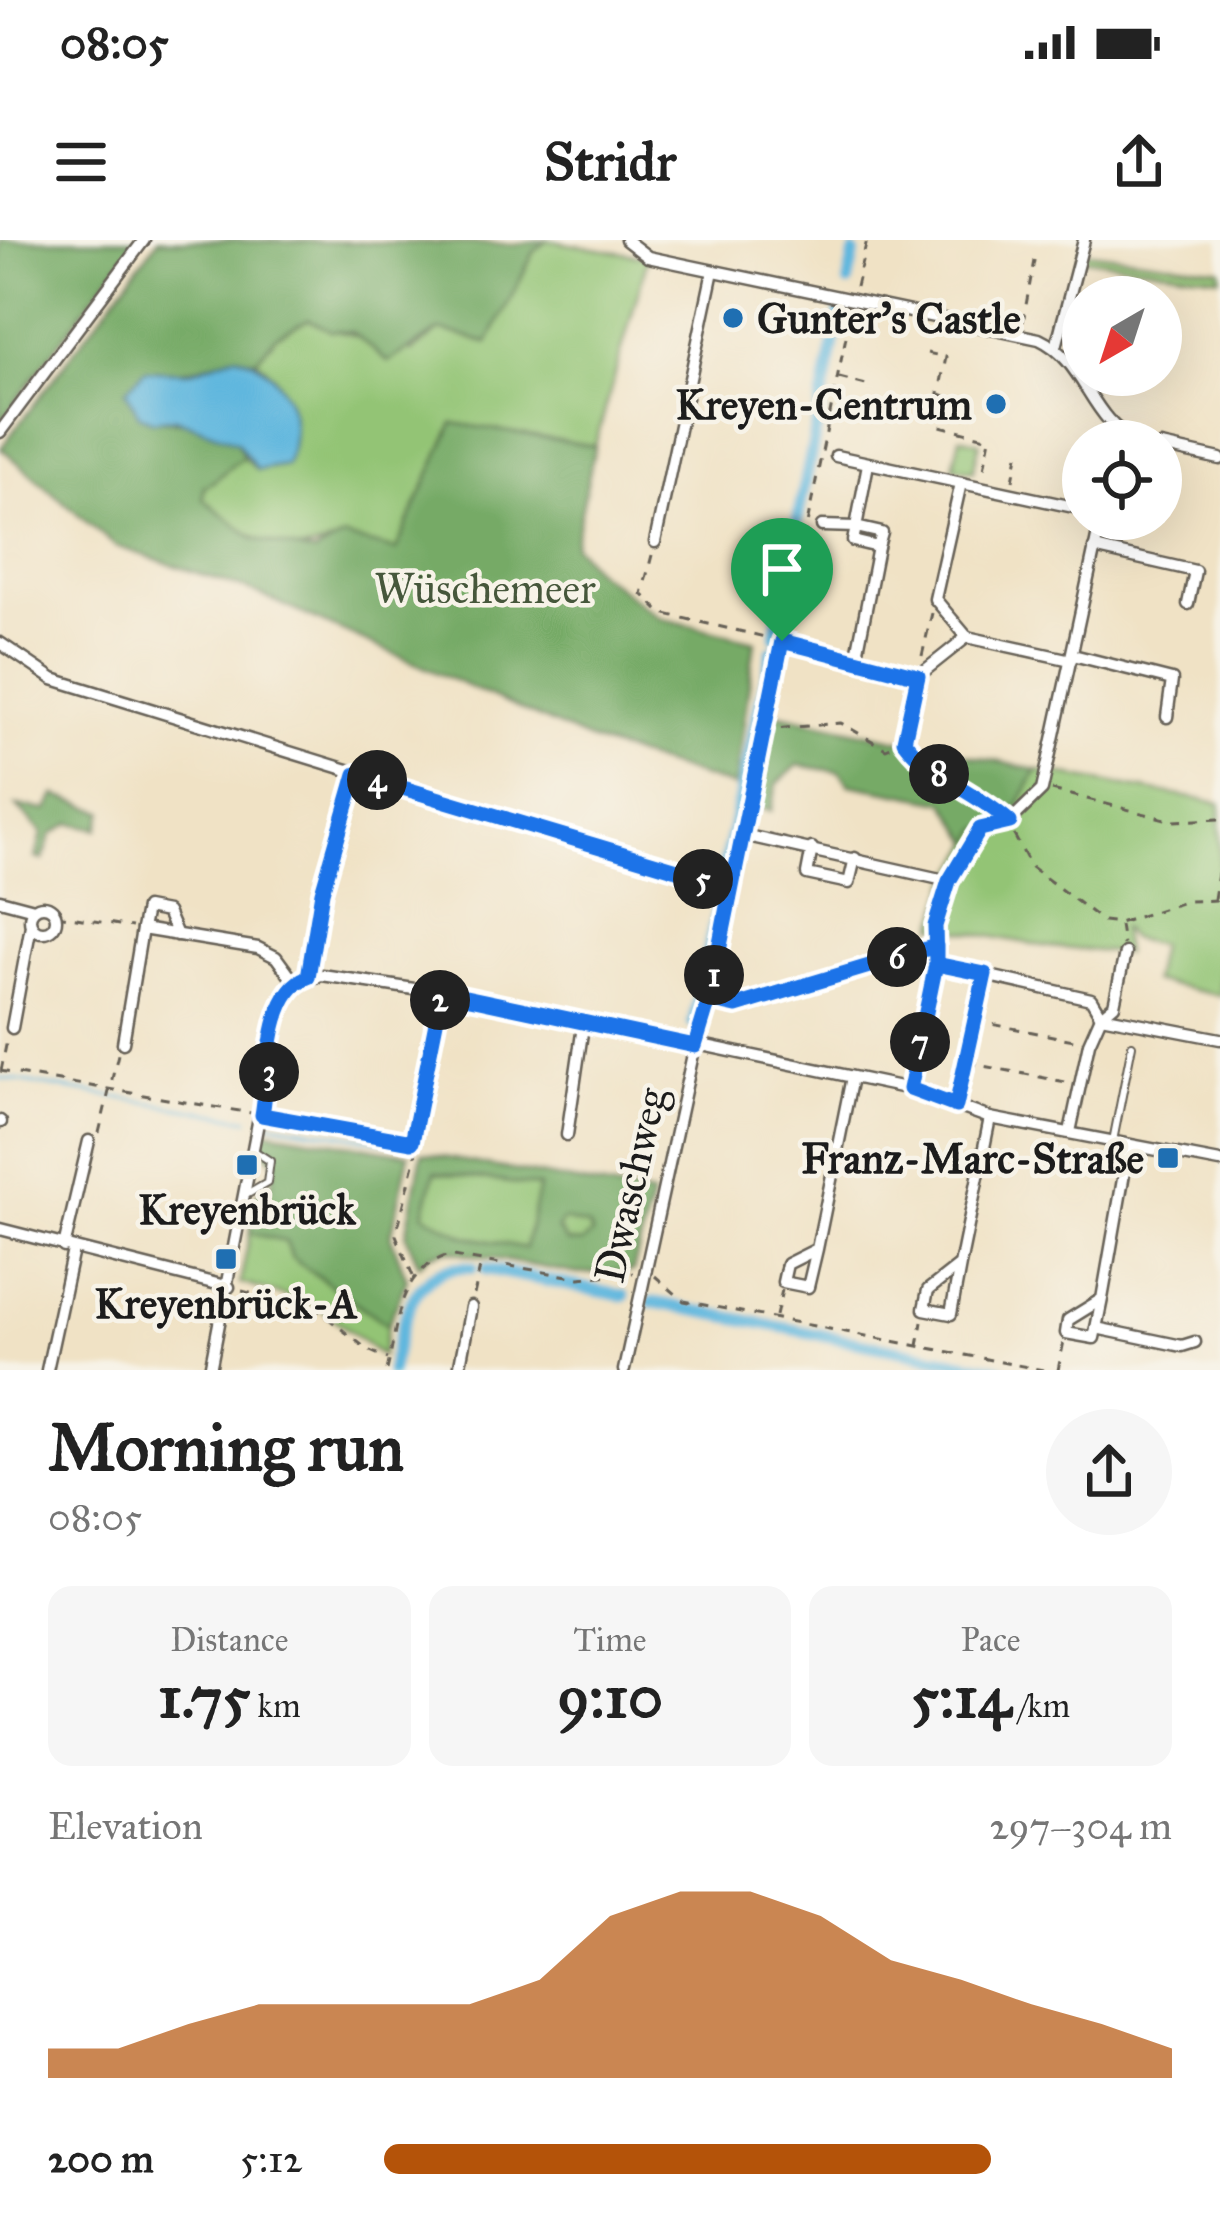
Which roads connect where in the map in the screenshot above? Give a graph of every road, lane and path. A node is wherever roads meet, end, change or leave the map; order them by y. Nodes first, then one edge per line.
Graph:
1 (144, 240) edge
2 (626, 240) edge
3 (867, 240) edge
4 (1084, 240) edge
5 (1035, 255) dead end
6 (713, 272) junction
7 (1080, 276) edge
8 (853, 304) junction
9 (1019, 335) junction
10 (1062, 335) edge
11 (1056, 347) junction
12 (927, 353) dead end
13 (837, 378) junction
14 (866, 385) dead end
15 (939, 394) junction
16 (950, 398) dead end
17 (917, 399) dead end
18 (937, 404) junction
19 (1107, 420) edge
20 (0, 432) edge
21 (1182, 451) edge
22 (1018, 455) dead end
23 (836, 456) dead end
24 (1220, 459) edge
25 (868, 464) junction
26 (961, 483) junction
27 (980, 487) junction
28 (1010, 494) junction
29 (1062, 505) edge
30 (822, 526) dead end
31 (856, 527) junction
32 (1096, 540) edge
33 (655, 542) joint
34 (1094, 548) junction
35 (935, 599) junction
36 (1188, 604) dead end
37 (967, 637) junction
38 (782, 641) junction
39 (0, 643) edge
40 (799, 646) joint
41 (1072, 657) junction
42 (856, 661) junction
43 (918, 676) junction
44 (1167, 717) dead end
45 (761, 730) junction
46 (904, 741) junction
47 (356, 774) junction
48 (1042, 790) junction
49 (1220, 819) edge
50 (1010, 822) junction
51 (752, 837) dead end
52 (812, 848) junction
53 (855, 858) junction
54 (1220, 861) edge
55 (704, 880) joint
56 (949, 881) junction
57 (731, 886) junction
58 (0, 900) edge
59 (1217, 900) edge
60 (34, 909) junction
61 (56, 915) junction
62 (1119, 923) junction
63 (31, 925) junction
64 (142, 929) junction
65 (177, 934) junction
66 (936, 946) junction
67 (1124, 953) joint
68 (936, 964) junction
69 (985, 974) junction
70 (308, 977) junction
71 (295, 982) junction
72 (442, 992) junction
73 (709, 1000) junction
74 (1101, 1016) junction
75 (584, 1019) junction
76 (975, 1021) junction
77 (12, 1028) joint
78 (1220, 1039) edge
79 (123, 1043) joint
80 (1088, 1043) junction
81 (1132, 1045) dead end
82 (695, 1046) junction
83 (967, 1063) junction
84 (1, 1071) edge
85 (852, 1078) junction
86 (1079, 1084) junction
87 (910, 1089) junction
88 (112, 1092) junction
89 (956, 1106) junction
90 (421, 1107) joint
91 (262, 1115) junction
92 (990, 1118) junction
93 (1070, 1132) junction
94 (567, 1136) dead end
95 (1113, 1141) junction
96 (89, 1142) joint
97 (412, 1142) junction
98 (1129, 1145) junction
99 (1220, 1162) edge
100 (0, 1229) edge
101 (68, 1249) junction
102 (817, 1249) junction
103 (481, 1261) junction
104 (960, 1264) junction
105 (636, 1274) dead end
106 (414, 1276) junction
107 (655, 1276) dead end
108 (783, 1282) junction
109 (229, 1287) junction
110 (1102, 1299) junction
111 (471, 1307) joint
112 (924, 1309) junction
113 (776, 1319) junction
114 (1096, 1328) junction
115 (1066, 1333) junction
116 (1196, 1342) dead end
117 (918, 1346) junction
118 (390, 1359) junction
119 (47, 1370) edge
120 (211, 1370) edge
121 (387, 1370) edge
122 (459, 1370) edge
123 (624, 1370) edge
124 (1043, 1370) edge
125 (1058, 1370) edge

1 - 20 street
2 - 6 street
3 - 8 path, Dwaschweg
4 - 7 street
5 - 9 path
6 - 8 street
6 - 33 street
8 - 9 street
8 - 13 path, Dwaschweg
9 - 11 street
10 - 11 street
11 - 19 street
12 - 15 path
13 - 14 path
13 - 38 path, Dwaschweg
15 - 16 path
15 - 18 path
17 - 18 path
18 - 27 path
21 - 24 street
22 - 28 path
23 - 25 street
25 - 26 street
25 - 31 street
26 - 27 street
26 - 35 street
27 - 28 street
28 - 29 street
30 - 31 street
31 - 42 street
32 - 34 street
33 - 38 path
34 - 36 street
34 - 41 street
35 - 37 street
35 - 43 path
37 - 41 street
37 - 43 street
38 - 40 path
38 - 45 path, Dwaschweg
39 - 47 street
40 - 42 street
41 - 44 street
41 - 48 street
42 - 43 street
43 - 46 street
45 - 46 path
45 - 57 path, Dwaschweg
46 - 50 path
47 - 55 street
47 - 70 path
48 - 49 path
48 - 50 street
50 - 56 street
50 - 62 path
51 - 52 street
52 - 53 street
52 - 53 street
53 - 56 street
54 - 59 path
55 - 57 path
56 - 66 street
57 - 73 path, Dwaschweg
58 - 60 street
59 - 62 path
60 - 61 street
60 - 63 street
61 - 63 street
61 - 64 path
62 - 67 path
63 - 77 street
64 - 65 street
64 - 65 street
64 - 79 street
65 - 71 street
66 - 68 street
66 - 73 path
67 - 74 street
68 - 69 street
68 - 87 street
69 - 74 street
69 - 76 path
70 - 71 street
70 - 72 street
71 - 91 street
72 - 75 street
72 - 90 street
73 - 82 path, Dwaschweg
74 - 78 street
74 - 80 street
75 - 82 street
75 - 94 street
76 - 80 path
76 - 83 path
77 - 84 path
79 - 88 path
80 - 86 street
81 - 95 lane
82 - 85 street
82 - 123 street, Dwaschweg
83 - 86 path
83 - 89 path
84 - 88 path
85 - 87 street
85 - 102 street
86 - 93 street
87 - 89 street
88 - 91 path
88 - 96 path
89 - 92 street
90 - 97 path
91 - 97 path
91 - 109 street
92 - 93 street
92 - 104 street
93 - 95 street
95 - 98 street
96 - 101 street
97 - 106 path
98 - 99 street
98 - 110 street
100 - 101 street
101 - 109 street
101 - 119 street
102 - 108 street
102 - 108 street
103 - 105 path
103 - 106 path
103 - 111 path
104 - 112 street
104 - 112 street
106 - 118 path
107 - 113 path
108 - 113 path
109 - 118 path
109 - 120 street
110 - 114 street
110 - 115 street
111 - 122 street
112 - 117 path
113 - 117 path
114 - 115 street
114 - 116 street
115 - 125 path
117 - 124 path
118 - 121 path

